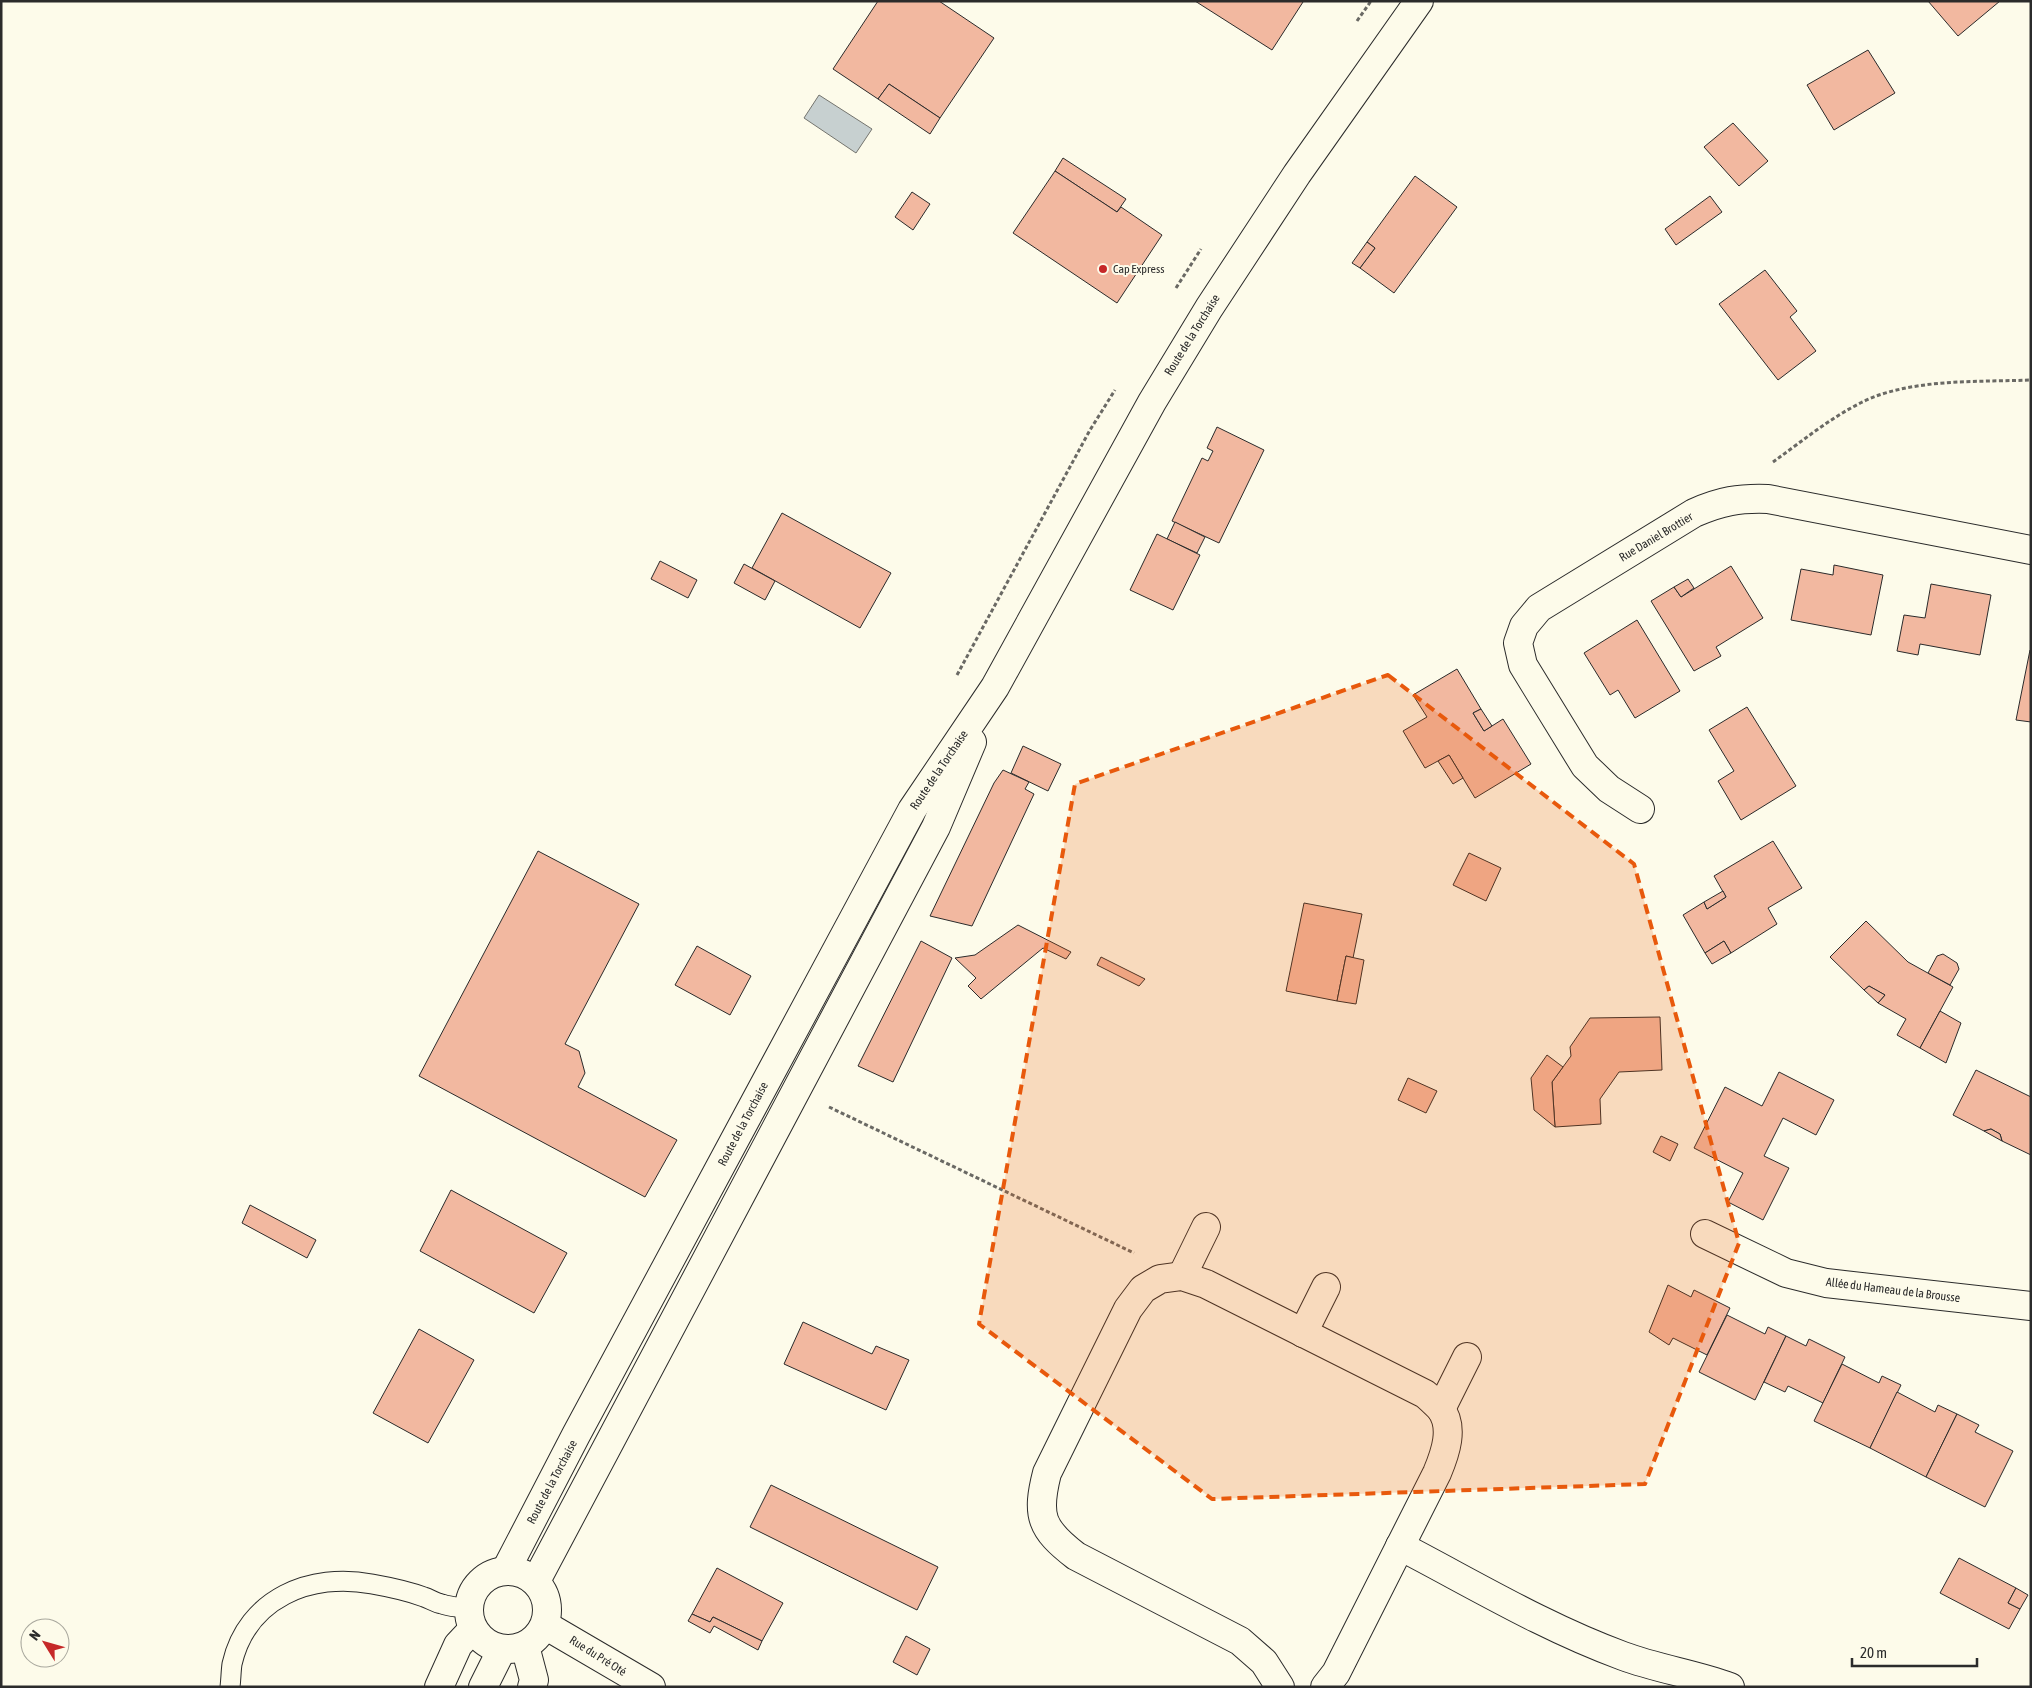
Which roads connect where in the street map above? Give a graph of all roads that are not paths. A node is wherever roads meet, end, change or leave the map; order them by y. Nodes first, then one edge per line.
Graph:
1 (1419, 1) edge
2 (2031, 550) edge
3 (995, 687) junction
4 (1640, 809) dead end
5 (1206, 1227) dead end
6 (1705, 1234) dead end
7 (1182, 1276) junction
8 (1326, 1286) dead end
9 (2031, 1306) edge
10 (1303, 1332) junction
11 (1467, 1357) dead end
12 (1441, 1409) junction
13 (1400, 1546) junction
14 (506, 1570) junction
15 (536, 1581) junction
16 (470, 1619) junction
17 (545, 1625) junction
18 (514, 1648) junction
19 (230, 1687) edge
20 (439, 1687) edge
21 (483, 1687) edge
22 (532, 1687) edge
23 (651, 1687) edge
24 (1280, 1687) edge
25 (1325, 1687) edge
26 (1730, 1687) edge

1 - 3 main road, Route de la Torchaise
2 - 4 main road, Rue Daniel Brottier
3 - 14 main road, Route de la Torchaise
3 - 15 main road, Route de la Torchaise
5 - 7 main road
6 - 9 main road, Allée du Hameau de la Brousse
7 - 10 main road
7 - 24 main road
8 - 10 main road
10 - 12 main road
11 - 12 main road
12 - 13 main road
13 - 25 main road
13 - 26 main road
14 - 15 main road
14 - 16 main road
15 - 17 main road
16 - 18 main road
16 - 19 lane
16 - 20 main road
17 - 18 main road
17 - 23 main road, Rue du Pré Oté
18 - 21 main road
18 - 22 main road

